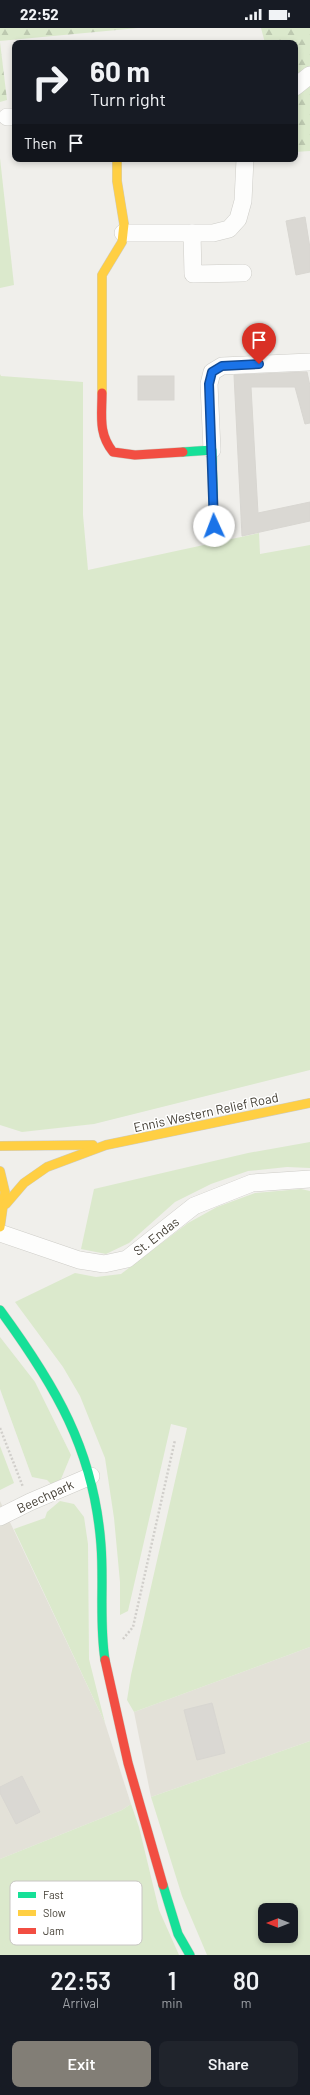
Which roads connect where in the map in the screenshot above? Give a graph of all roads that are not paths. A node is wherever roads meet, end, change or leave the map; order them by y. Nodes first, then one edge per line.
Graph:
1 (310, 75) edge
2 (298, 85) edge
3 (117, 162) edge
4 (245, 162) edge
5 (123, 233) junction
6 (192, 233) junction
7 (242, 273) dead end
8 (310, 362) edge
9 (212, 450) junction
10 (214, 526) dead end
11 (310, 1103) edge
12 (106, 1145) junction
13 (0, 1146) edge
14 (0, 1171) edge
15 (310, 1179) edge
16 (6, 1204) junction
17 (0, 1227) edge
18 (0, 1233) edge
19 (0, 1310) edge
20 (91, 1476) junction
21 (0, 1518) edge
22 (190, 1955) edge

1 - 2 street
3 - 5 main road
4 - 6 street
5 - 6 street
5 - 9 main road
6 - 7 street
8 - 9 street
9 - 10 main road
11 - 12 main road, Ennis Western Relief Road
12 - 13 main road, Ennis Western Relief Road
12 - 16 main road, Ennis Western Relief Road
14 - 16 main road
15 - 18 street, St. Endas
16 - 17 main road
19 - 20 main road
20 - 21 street, Beechpark
20 - 22 main road

